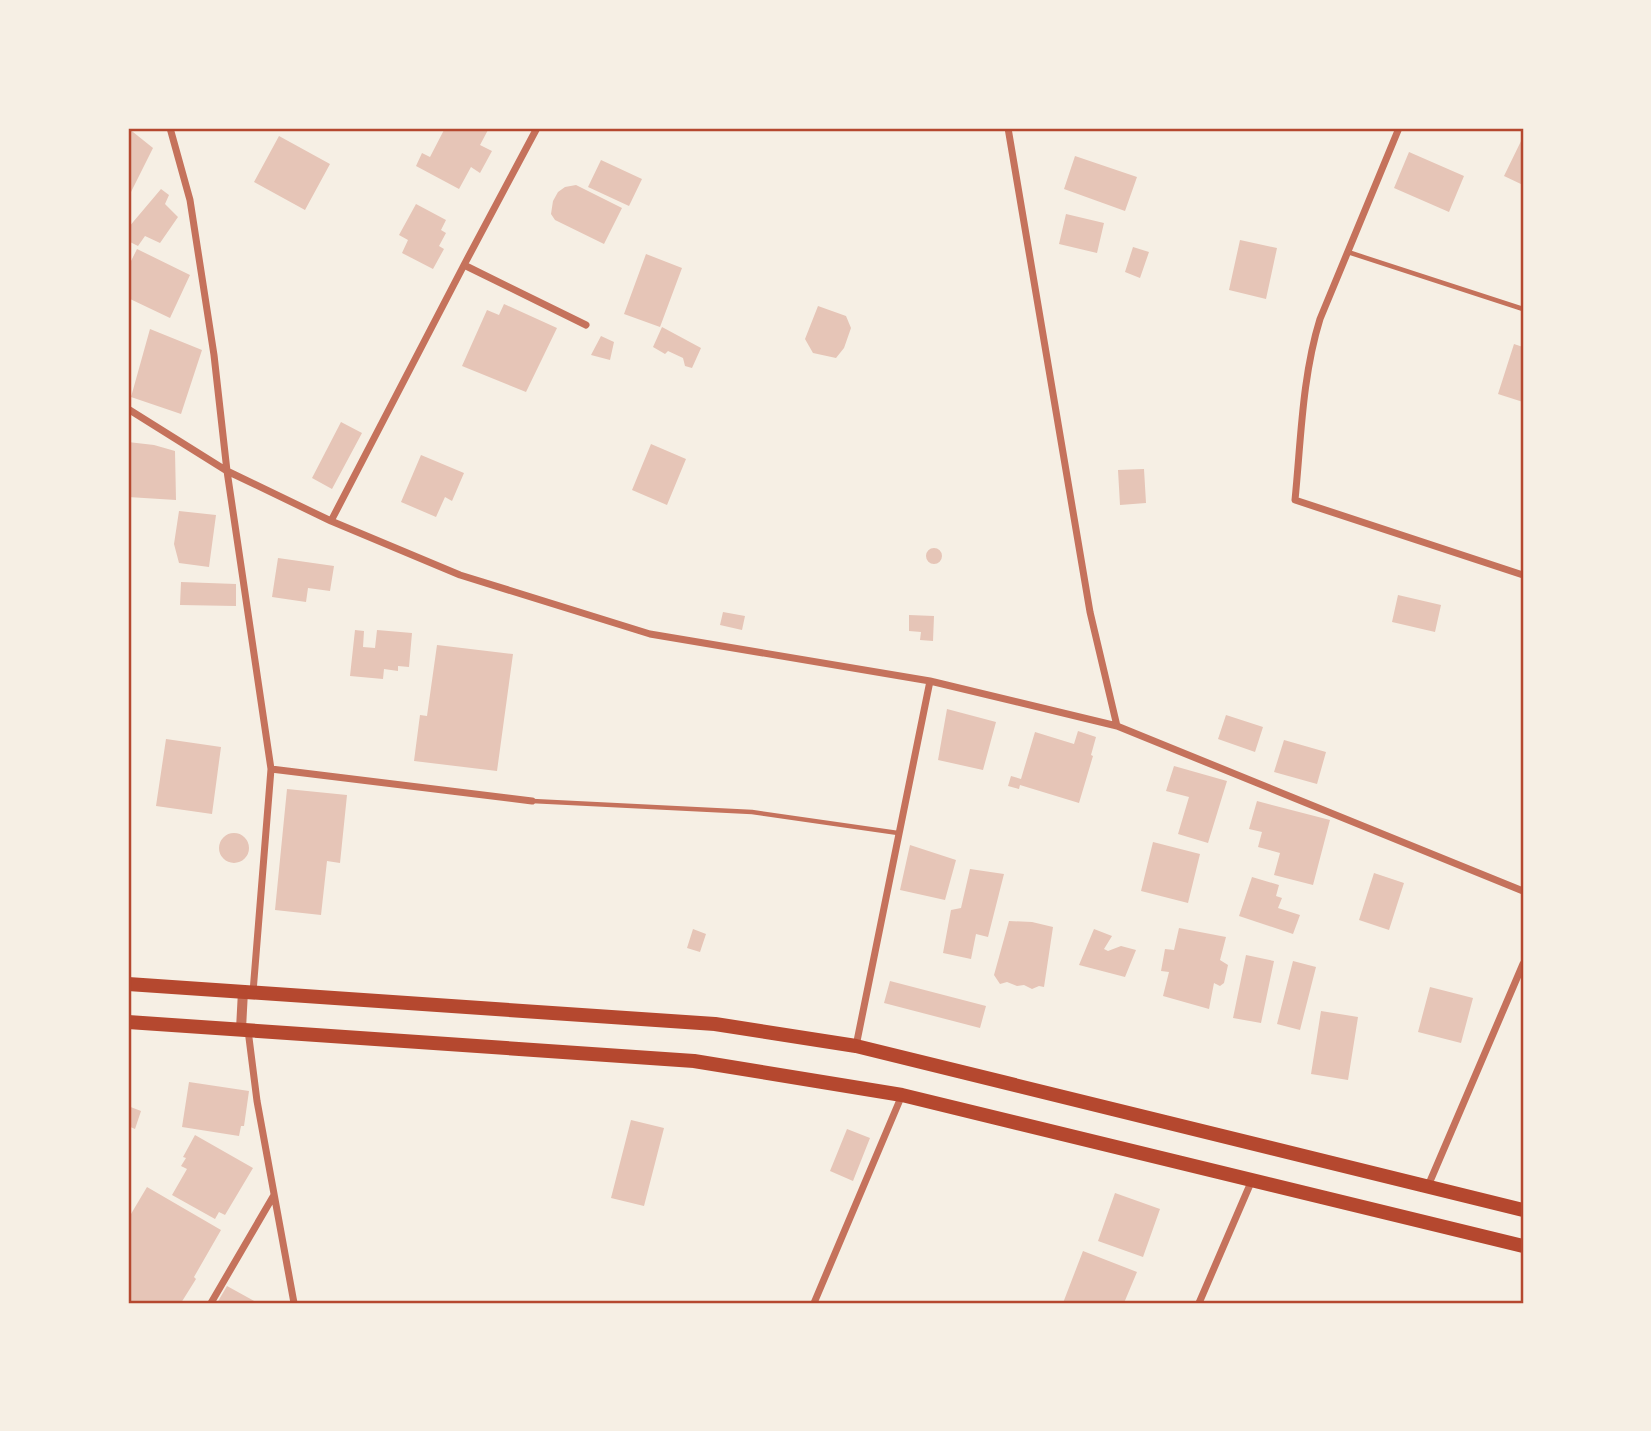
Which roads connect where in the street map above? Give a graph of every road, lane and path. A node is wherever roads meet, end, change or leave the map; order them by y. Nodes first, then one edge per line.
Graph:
1 (170, 128) edge
2 (537, 128) edge
3 (1008, 128) edge
4 (1399, 128) edge
5 (1348, 252) junction
6 (464, 265) junction
7 (1523, 309) edge
8 (586, 325) dead end
9 (128, 409) edge
10 (227, 471) junction
11 (331, 521) junction
12 (1523, 575) edge
13 (930, 681) junction
14 (1117, 726) junction
15 (271, 769) junction
16 (532, 800) joint
17 (898, 833) junction
18 (1523, 891) edge
19 (1523, 964) edge
20 (128, 984) edge
21 (248, 992) junction
22 (128, 1022) edge
23 (245, 1029) junction
24 (856, 1046) junction
25 (902, 1096) junction
26 (1252, 1180) junction
27 (1428, 1186) junction
28 (275, 1195) junction
29 (1523, 1210) edge
30 (1523, 1246) edge
31 (211, 1303) edge
32 (295, 1303) edge
33 (814, 1303) edge
34 (1199, 1303) edge

1 - 10 street
2 - 6 street
3 - 14 street
4 - 5 street
5 - 7 lane
5 - 12 street
6 - 8 street
6 - 11 street
9 - 10 street
10 - 11 street
10 - 15 street
11 - 13 street
13 - 14 street
13 - 17 street
14 - 18 street
15 - 16 street
15 - 21 street
16 - 17 lane
17 - 24 street
19 - 27 street
20 - 21 highway
21 - 23 street
21 - 24 highway
22 - 23 highway
23 - 25 highway
23 - 28 street
24 - 27 highway
25 - 26 highway
25 - 33 street
26 - 30 highway
26 - 34 street
27 - 29 highway
28 - 31 street
28 - 32 street

